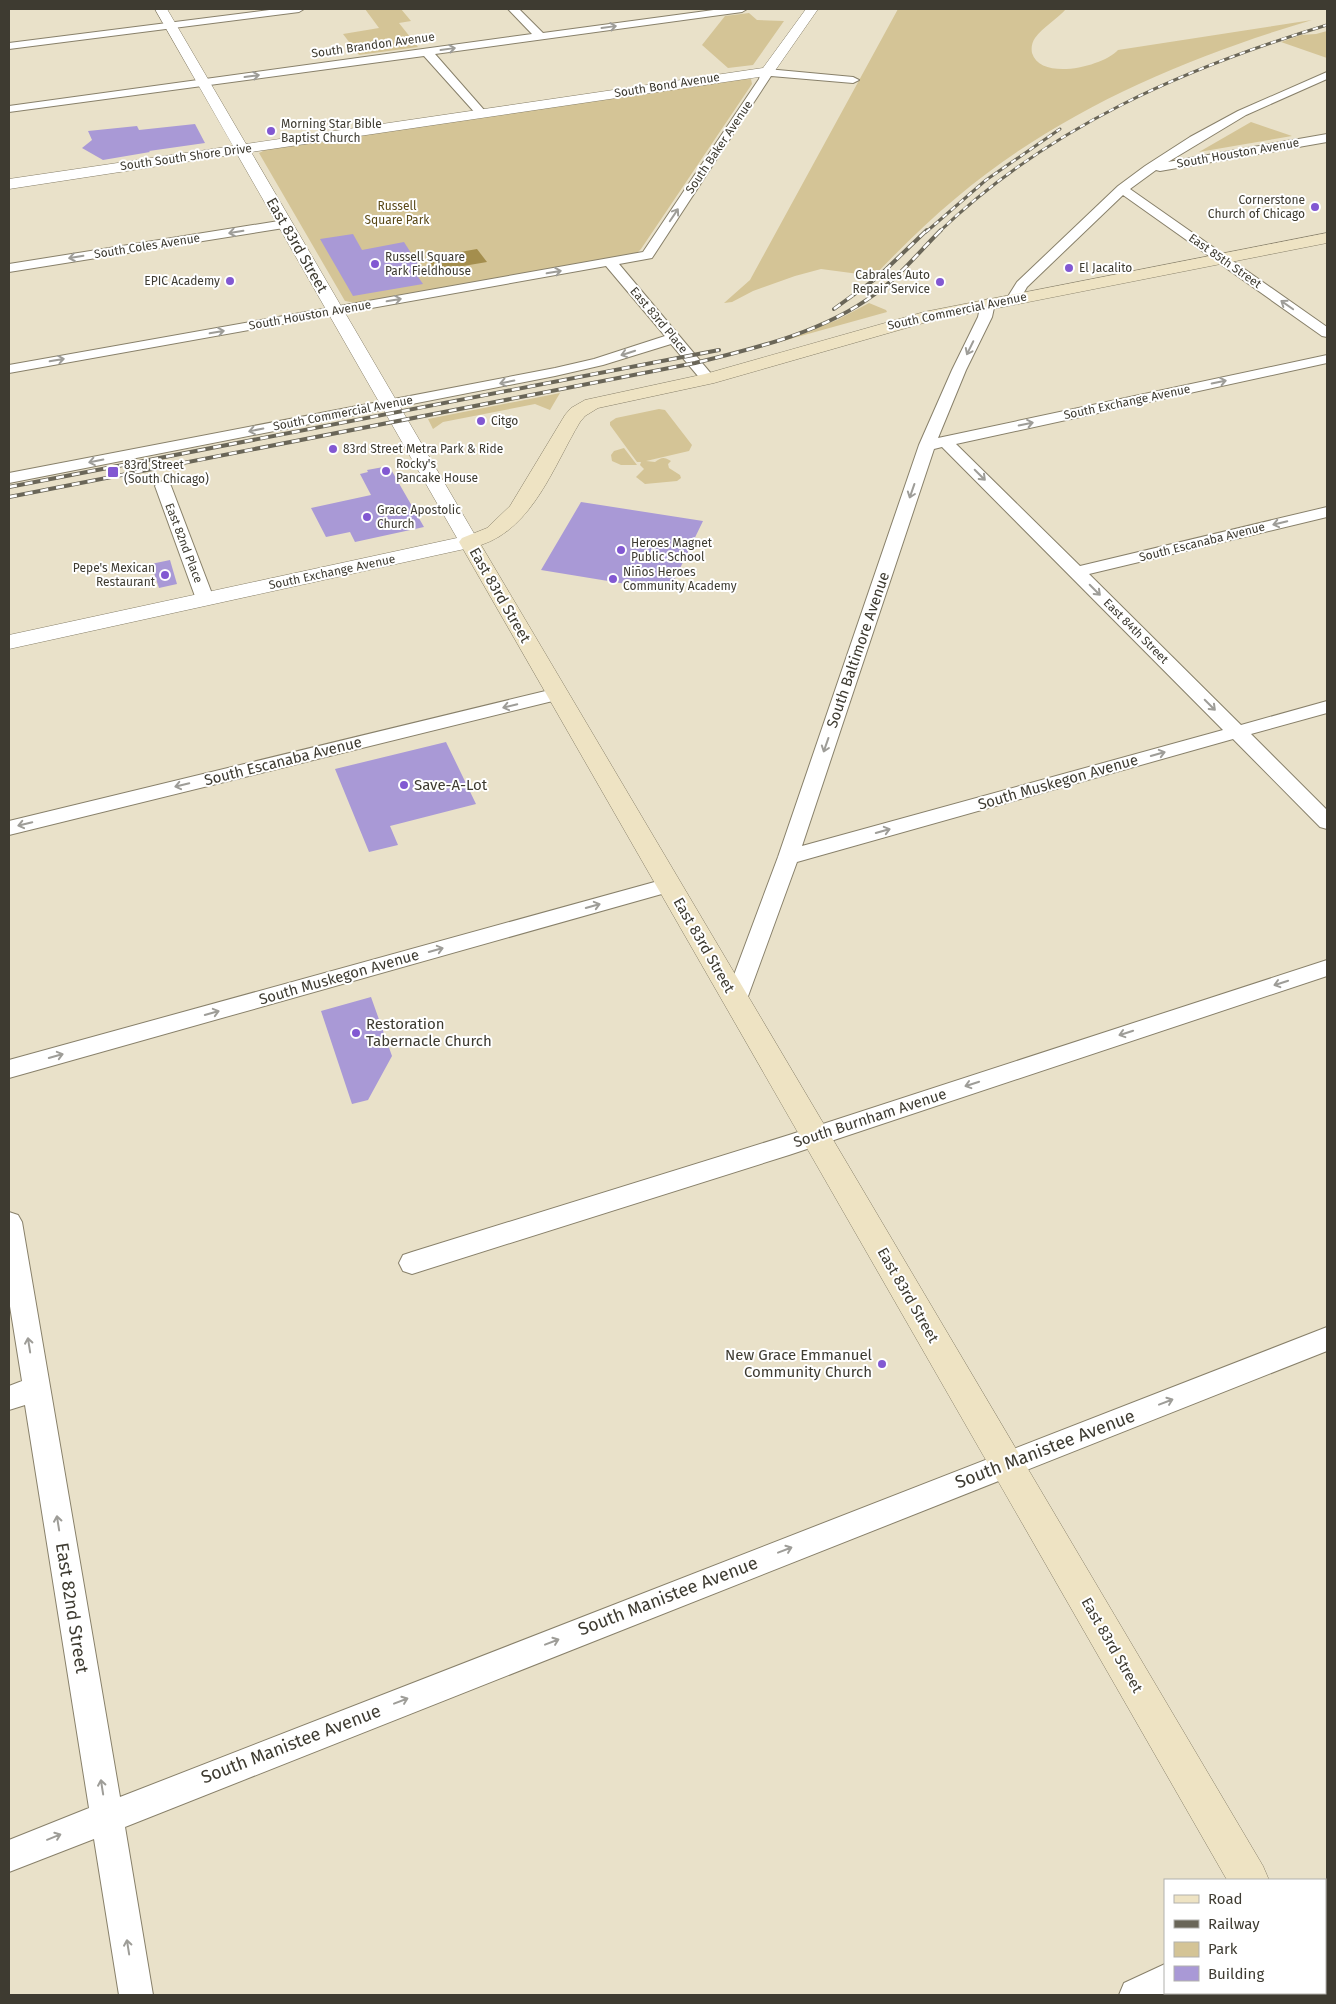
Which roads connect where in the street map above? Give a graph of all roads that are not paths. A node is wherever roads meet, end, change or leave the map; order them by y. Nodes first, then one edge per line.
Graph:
1 (162, 9) edge
2 (299, 9) edge
3 (513, 9) edge
4 (742, 9) edge
5 (812, 9) edge
6 (171, 25) junction
7 (540, 36) junction
8 (9, 46) edge
9 (427, 52) junction
10 (767, 72) junction
11 (1327, 75) edge
12 (853, 80) dead end
13 (204, 82) junction
14 (9, 109) edge
15 (481, 113) junction
16 (1327, 138) edge
17 (242, 149) junction
18 (1149, 169) junction
19 (9, 184) edge
20 (1122, 189) junction
21 (285, 224) junction
22 (1327, 238) edge
23 (1221, 258) junction
24 (610, 262) junction
25 (9, 268) edge
26 (1014, 298) junction
27 (988, 303) junction
28 (334, 311) junction
29 (1327, 333) edge
30 (674, 338) junction
31 (1327, 359) edge
32 (9, 369) edge
33 (708, 379) junction
34 (390, 404) junction
35 (592, 404) joint
36 (946, 441) junction
37 (927, 445) junction
38 (9, 478) edge
39 (163, 486) dead end
40 (1327, 512) edge
41 (469, 542) junction
42 (1077, 572) junction
43 (205, 599) junction
44 (9, 642) edge
45 (558, 694) junction
46 (1327, 707) edge
47 (1238, 732) junction
48 (1327, 822) edge
49 (9, 828) edge
50 (788, 857) junction
51 (669, 885) junction
52 (1327, 968) edge
53 (736, 999) junction
54 (9, 1070) edge
55 (816, 1136) junction
56 (9, 1222) edge
57 (412, 1263) dead end
58 (1327, 1339) edge
59 (22, 1393) edge
60 (1007, 1464) junction
61 (106, 1816) junction
62 (9, 1856) edge
63 (1248, 1879) edge
64 (1164, 1981) edge
65 (136, 1995) edge
66 (1136, 1995) edge

1 - 6 street, East 83rd Street
2 - 6 street
3 - 7 street
7 -> 4 street, South Brandon Avenue
5 - 10 street, South Baker Avenue
6 - 8 street
6 - 13 street, East 83rd Street
9 -> 7 street, South Brandon Avenue
13 -> 9 street, South Brandon Avenue
9 - 15 street
10 - 12 street, South Bond Avenue
10 - 15 street, South Bond Avenue
24 -> 10 street, South Baker Avenue
11 - 18 street
13 - 14 street, South Brandon Avenue
13 - 17 street, East 83rd Street
15 - 17 street, South South Shore Drive
16 - 18 street, South Houston Avenue
17 - 19 street, South South Shore Drive
17 - 21 street, East 83rd Street
18 - 20 street
20 - 23 street, East 85th Street
20 - 26 street
21 -> 25 street, South Coles Avenue
21 - 28 street, East 83rd Street
22 - 23 main road, South Commercial Avenue
23 - 26 main road, South Commercial Avenue
29 -> 23 street, East 85th Street
28 -> 24 street, South Houston Avenue
24 - 30 street, East 83rd Place
26 - 27 main road, South Commercial Avenue
27 - 33 main road, South Commercial Avenue
27 -> 37 street, South Baltimore Avenue
32 -> 28 street, South Houston Avenue
28 - 34 street, East 83rd Street
30 - 33 street, East 83rd Place
30 -> 34 street, South Commercial Avenue
36 -> 31 street, South Exchange Avenue
33 - 35 main road, South Commercial Avenue
34 -> 38 street, South Commercial Avenue
34 - 41 street, East 83rd Street
35 - 41 main road, South Exchange Avenue
36 - 37 street, South Exchange Avenue
36 -> 42 street, East 84th Street
37 -> 50 street, South Baltimore Avenue
39 - 43 street, East 82nd Place
40 -> 42 street, South Escanaba Avenue
41 - 43 street, South Exchange Avenue
41 - 45 main road, East 83rd Street
42 -> 47 street, East 84th Street
43 - 44 street, South Exchange Avenue
45 -> 49 street, South Escanaba Avenue
45 - 51 main road, East 83rd Street
46 - 47 street, South Muskegon Avenue
47 - 48 street, East 84th Street
50 -> 47 street, South Muskegon Avenue
50 - 53 street, South Baltimore Avenue
51 - 53 main road, East 83rd Street
54 -> 51 street, South Muskegon Avenue
52 -> 55 street, South Burnham Avenue
53 - 55 main road, East 83rd Street
55 - 57 street, South Burnham Avenue
55 - 60 main road, East 83rd Street
59 -> 56 street, East 82nd Street
60 -> 58 street, South Manistee Avenue
61 -> 59 street, East 82nd Street
61 -> 60 street, South Manistee Avenue
60 - 63 main road, East 83rd Street
62 -> 61 street, South Manistee Avenue
65 -> 61 street, East 82nd Street
64 - 66 street

